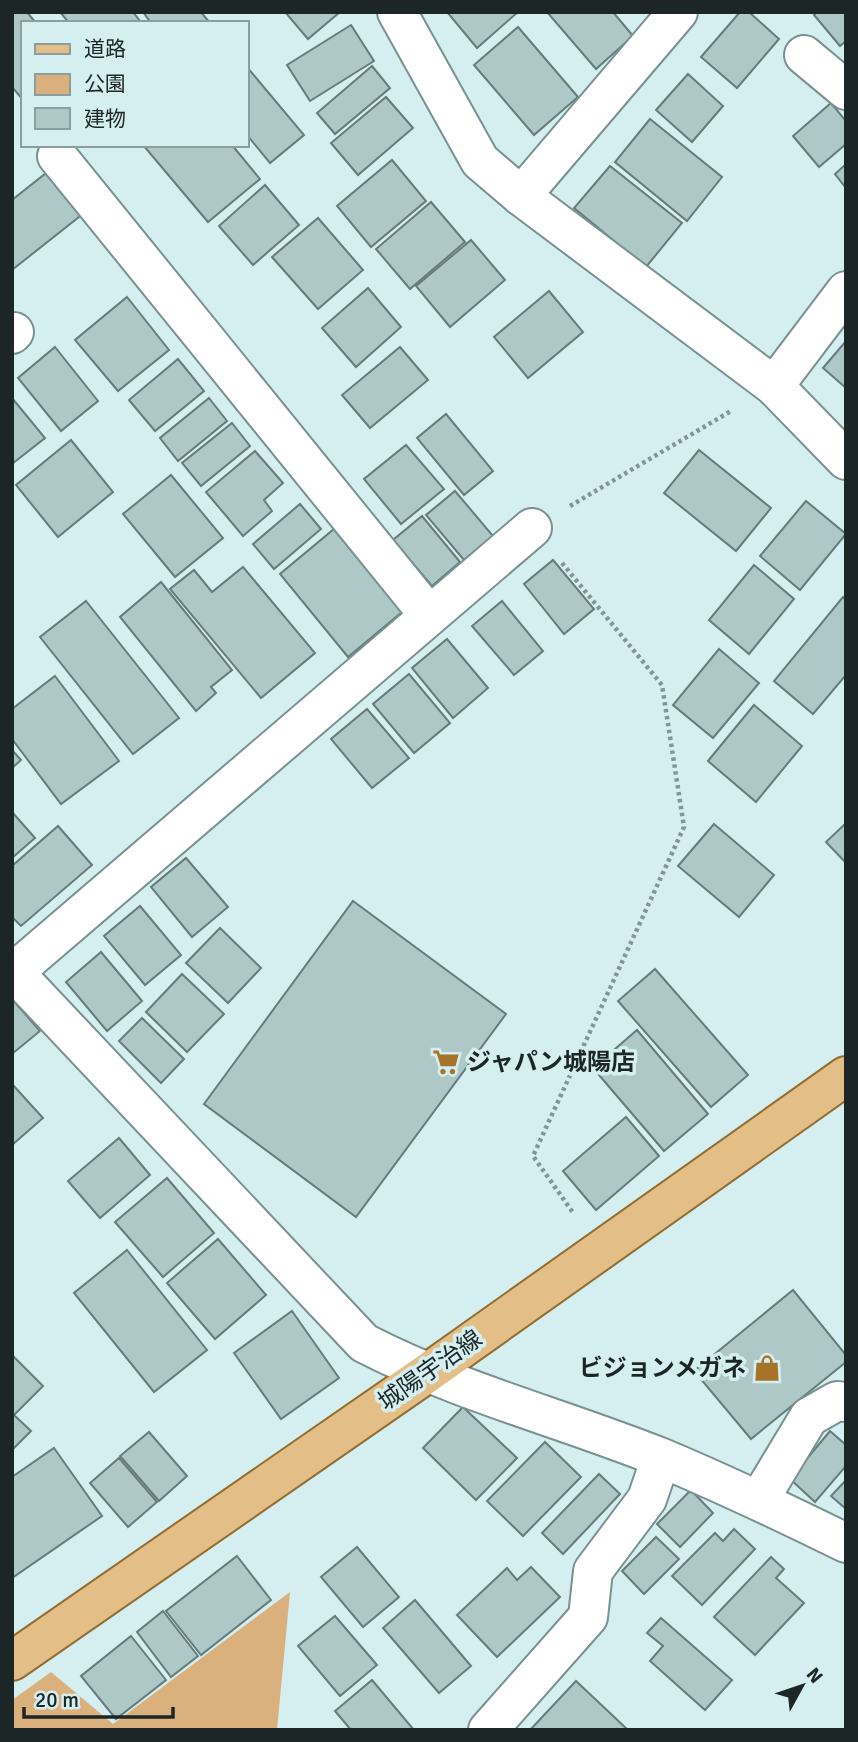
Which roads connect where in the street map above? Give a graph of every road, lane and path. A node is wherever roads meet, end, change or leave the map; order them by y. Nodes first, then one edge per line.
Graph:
1 (397, 12) edge
2 (678, 12) edge
3 (804, 55) dead end
4 (846, 90) edge
5 (57, 156) dead end
6 (521, 196) junction
7 (846, 291) edge
8 (774, 386) junction
9 (846, 460) edge
10 (532, 528) junction
11 (429, 615) junction
12 (13, 971) edge
13 (846, 1076) edge
14 (600, 1250) junction
15 (426, 1374) junction
16 (846, 1402) edge
17 (661, 1458) junction
18 (758, 1500) junction
19 (846, 1543) edge
20 (12, 1661) edge
21 (488, 1730) edge

1 - 6 street
2 - 6 street
3 - 4 street
5 - 11 street
6 - 8 street
7 - 8 street
8 - 9 street
8 - 10 path
10 - 11 street
10 - 14 path
11 - 12 street
12 - 15 street
13 - 14 main road, 城陽宇治線
14 - 15 main road, 城陽宇治線
15 - 17 street
15 - 20 main road, 城陽宇治線
16 - 18 street
17 - 18 street
17 - 21 street
18 - 19 street

